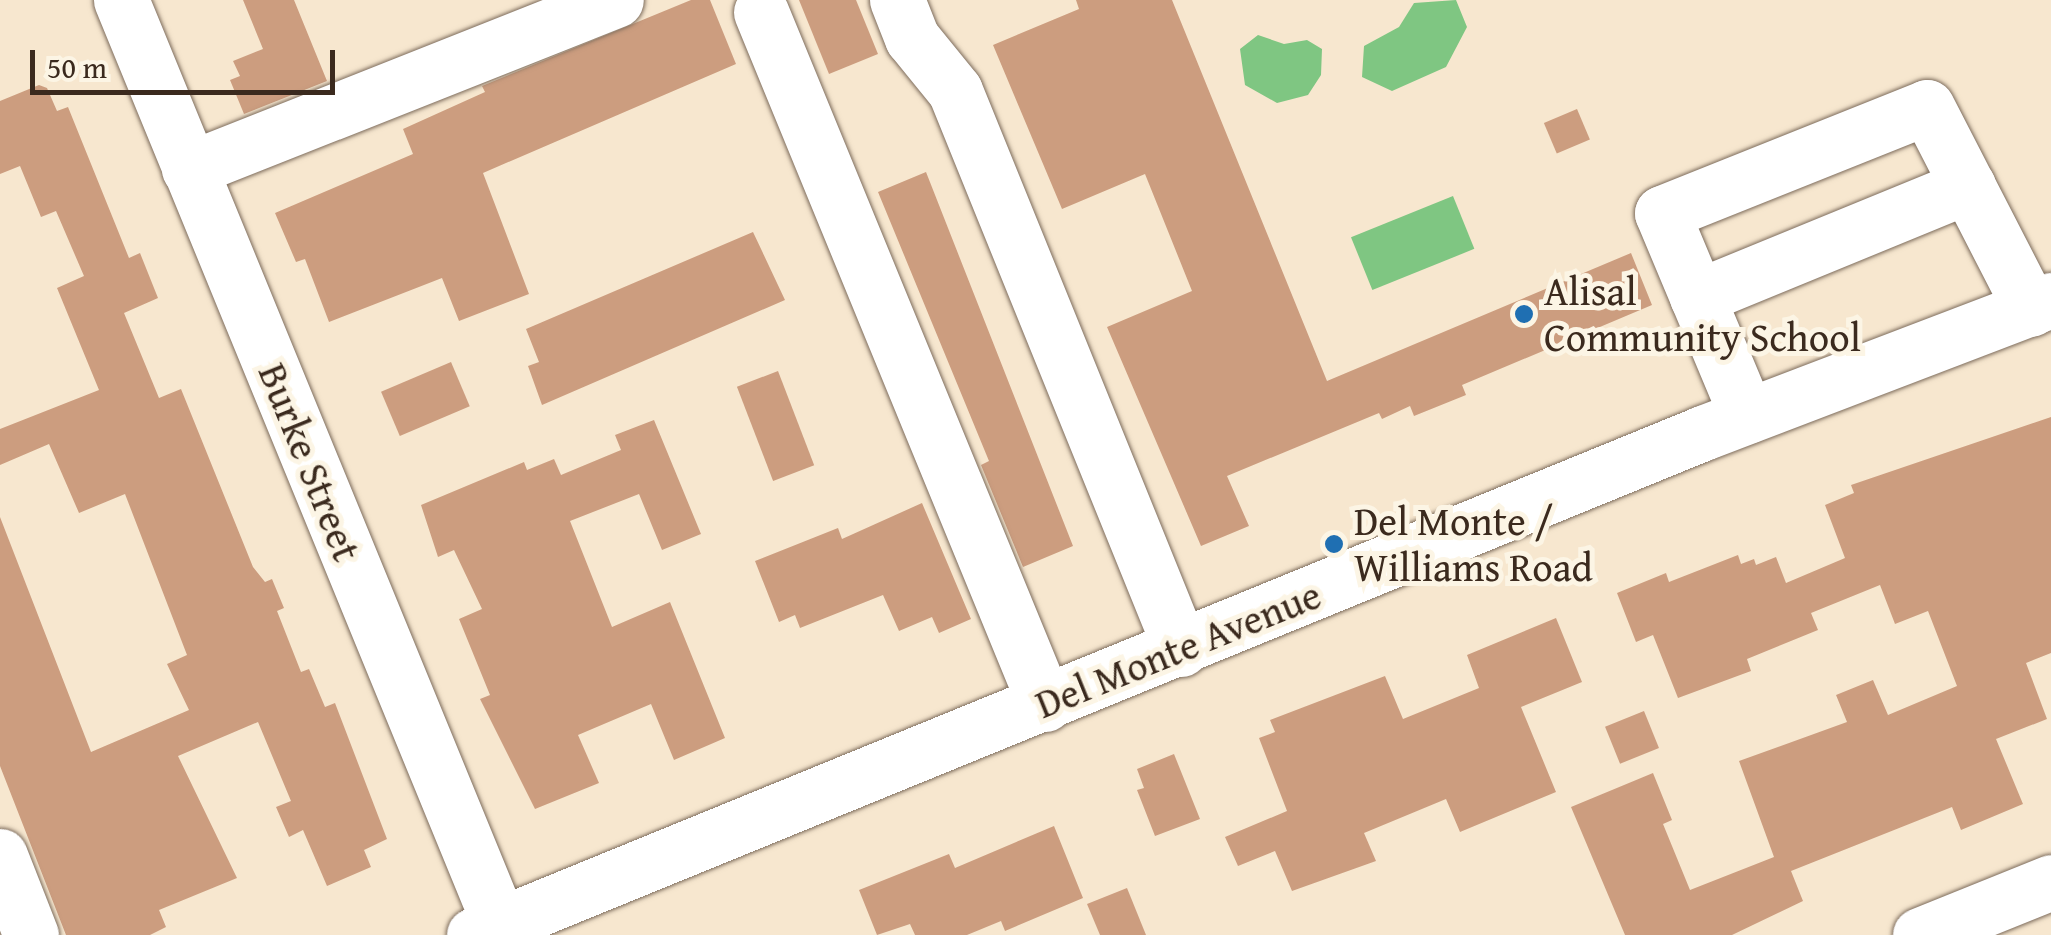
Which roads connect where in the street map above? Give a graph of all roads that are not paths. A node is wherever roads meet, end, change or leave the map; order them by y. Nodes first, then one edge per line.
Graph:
1 (120, 0) edge
2 (616, 0) edge
3 (897, 0) edge
4 (761, 12) dead end
5 (189, 169) junction
6 (1968, 186) junction
7 (1697, 297) junction
8 (2041, 305) edge
9 (1747, 416) junction
10 (1181, 649) junction
11 (1046, 704) junction
12 (0, 856) edge
13 (2051, 882) edge
14 (487, 930) edge
15 (31, 935) edge
16 (1920, 935) edge

1 - 5 street, Burke Street
2 - 5 street
3 - 10 street
4 - 11 street
5 - 14 street, Burke Street
6 - 7 street
6 - 7 street
6 - 8 street
7 - 9 street
8 - 9 street, Del Monte Avenue
9 - 10 street, Del Monte Avenue
10 - 11 street, Del Monte Avenue
11 - 14 street, Del Monte Avenue
12 - 15 street
13 - 16 street

